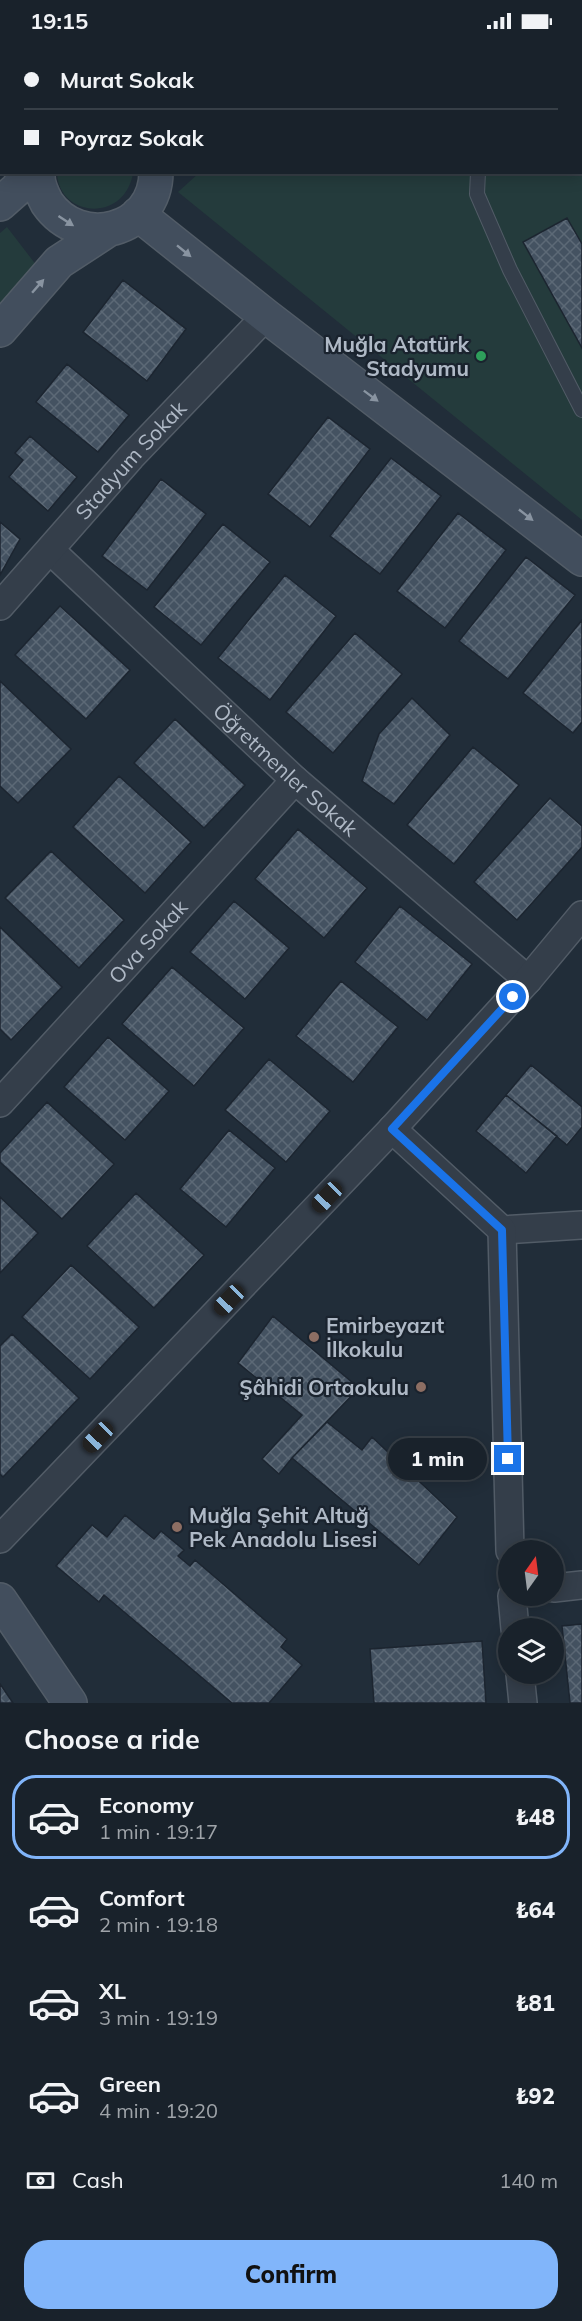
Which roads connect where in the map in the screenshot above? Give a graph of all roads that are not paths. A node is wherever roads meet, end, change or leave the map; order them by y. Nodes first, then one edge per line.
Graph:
1 (28, 174) edge
2 (38, 174) edge
3 (478, 174) edge
4 (155, 189) edge
5 (0, 204) edge
6 (108, 230) junction
7 (266, 316) junction
8 (0, 330) edge
9 (582, 410) edge
10 (50, 550) junction
11 (582, 559) edge
12 (0, 606) edge
13 (295, 780) junction
14 (582, 915) edge
15 (528, 980) junction
16 (0, 1103) edge
17 (392, 1129) junction
18 (582, 1226) edge
19 (502, 1230) junction
20 (0, 1539) edge
21 (510, 1540) edge
22 (582, 1585) edge
23 (564, 1587) edge
24 (0, 1600) edge
25 (521, 1684) edge
26 (70, 1703) edge
27 (523, 1703) edge

1 - 5 main road
2 -> 6 main road
3 - 9 lane
4 - 6 main road
4 -> 7 main road
8 -> 6 main road
7 - 10 street, Stadyum Sokak
7 -> 11 main road
10 - 12 street, Stadyum Sokak
10 - 13 street, Öğretmenler Sokak
13 - 15 street, Öğretmenler Sokak
13 - 16 street, Ova Sokak
14 - 15 street
15 - 17 street
17 - 19 street
17 - 20 street
18 - 19 street
19 - 21 street
22 - 23 street
24 - 26 main road
25 - 27 street

